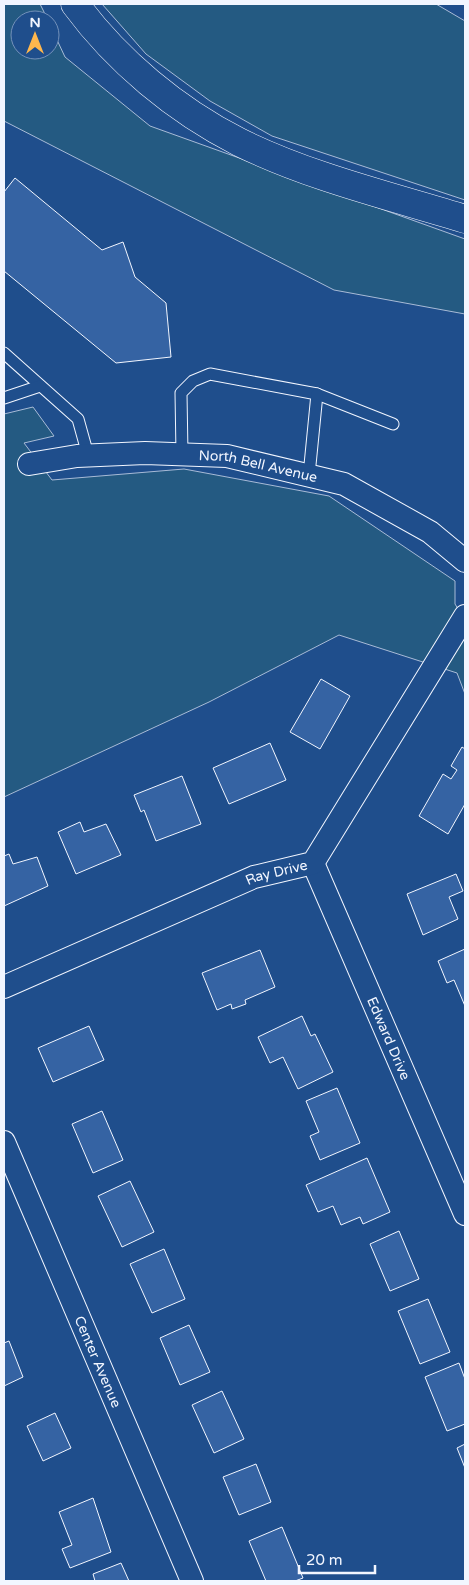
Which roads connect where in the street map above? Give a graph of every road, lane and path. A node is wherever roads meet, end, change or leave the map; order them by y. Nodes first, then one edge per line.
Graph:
1 (75, 4) edge
2 (465, 219) edge
3 (4, 353) edge
4 (40, 386) junction
5 (317, 394) junction
6 (4, 398) edge
7 (393, 424) dead end
8 (182, 454) junction
9 (88, 456) junction
10 (29, 464) dead end
11 (309, 475) junction
12 (465, 561) edge
13 (465, 616) edge
14 (313, 863) junction
15 (4, 987) edge
16 (4, 1142) edge
17 (465, 1214) edge
18 (192, 1581) edge

1 - 2 highway
3 - 4 lane
4 - 6 lane
4 - 9 lane
5 - 7 lane
5 - 8 lane
5 - 11 lane
8 - 9 street, North Bell Avenue
8 - 11 street, North Bell Avenue
9 - 10 street, North Bell Avenue
11 - 12 street, North Bell Avenue
13 - 14 street, Ray Drive
14 - 15 street, Ray Drive
14 - 17 street, Edward Drive
16 - 18 street, Center Avenue

